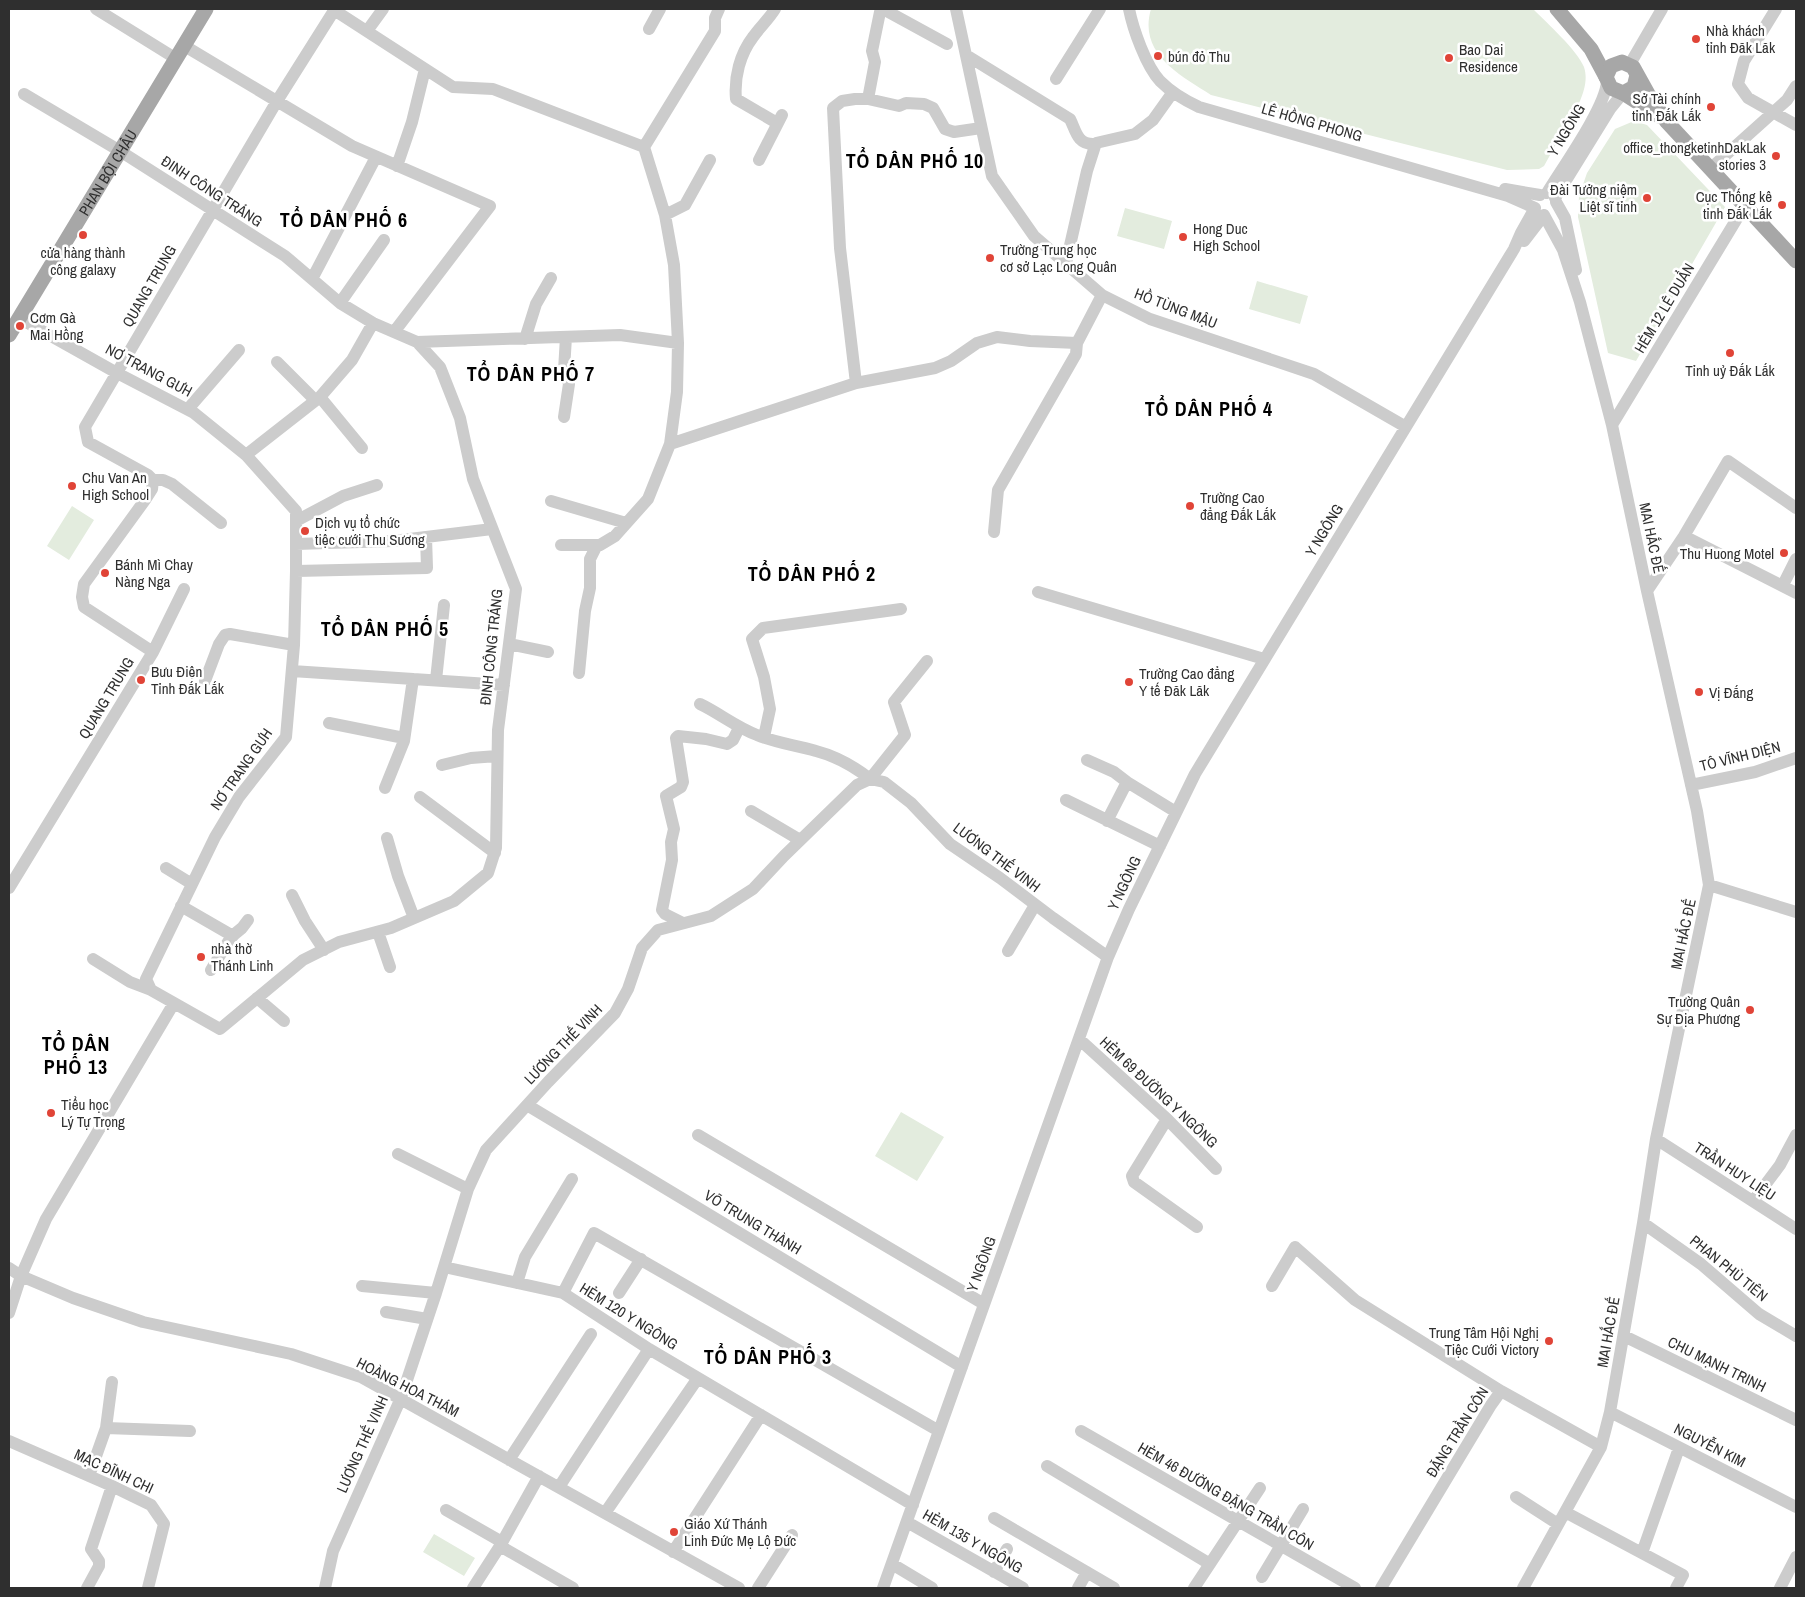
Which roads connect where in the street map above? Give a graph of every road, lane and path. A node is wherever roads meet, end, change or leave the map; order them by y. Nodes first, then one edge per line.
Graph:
1 (96, 9) edge
2 (206, 9) edge
3 (335, 9) edge
4 (383, 9) edge
5 (660, 9) edge
6 (719, 9) edge
7 (774, 9) edge
8 (956, 9) edge
9 (1100, 9) edge
10 (1130, 9) edge
11 (1557, 9) edge
12 (1662, 9) edge
13 (1776, 9) edge
14 (649, 29) dead end
15 (367, 31) junction
16 (1586, 41) junction
17 (947, 44) dead end
18 (183, 45) junction
19 (966, 55) junction
20 (175, 58) junction
21 (1628, 67) junction
22 (424, 69) junction
23 (1056, 79) dead end
24 (1606, 79) junction
25 (1796, 86) edge
26 (1173, 92) junction
27 (1623, 92) junction
28 (24, 94) dead end
29 (868, 99) junction
30 (277, 101) junction
31 (1772, 112) junction
32 (1667, 122) junction
33 (1796, 125) edge
34 (981, 128) junction
35 (1583, 143) junction
36 (1093, 144) dead end
37 (644, 147) junction
38 (120, 151) junction
39 (376, 157) junction
40 (710, 160) dead end
41 (760, 160) dead end
42 (397, 166) junction
43 (1710, 169) junction
44 (1549, 197) junction
45 (1744, 207) junction
46 (212, 211) junction
47 (1540, 211) junction
48 (665, 214) junction
49 (384, 240) dead end
50 (1796, 261) edge
51 (1066, 263) junction
52 (551, 278) dead end
53 (312, 279) junction
54 (1102, 295) junction
55 (1580, 302) junction
56 (340, 303) junction
57 (373, 324) junction
58 (12, 328) edge
59 (394, 332) junction
60 (566, 338) junction
61 (525, 339) junction
62 (417, 342) junction
63 (678, 343) junction
64 (1077, 343) junction
65 (239, 350) dead end
66 (277, 362) dead end
67 (117, 373) junction
68 (856, 383) junction
69 (317, 399) junction
70 (188, 409) junction
71 (564, 417) dead end
72 (1612, 425) junction
73 (1406, 427) junction
74 (670, 444) junction
75 (362, 448) dead end
76 (246, 455) junction
77 (153, 480) junction
78 (377, 485) dead end
79 (551, 501) dead end
80 (1796, 508) edge
81 (296, 521) junction
82 (221, 523) dead end
83 (626, 523) junction
84 (492, 529) junction
85 (994, 532) dead end
86 (1684, 536) junction
87 (426, 537) junction
88 (296, 544) junction
89 (561, 545) dead end
90 (597, 545) junction
91 (1796, 559) edge
92 (296, 572) junction
93 (1783, 585) junction
94 (184, 589) dead end
95 (1647, 591) junction
96 (1038, 592) dead end
97 (1796, 592) edge
98 (444, 605) dead end
99 (901, 609) dead end
100 (509, 644) junction
101 (294, 645) junction
102 (153, 652) junction
103 (548, 652) dead end
104 (1264, 659) junction
105 (927, 661) dead end
106 (292, 671) junction
107 (579, 673) dead end
108 (413, 679) junction
109 (436, 680) junction
110 (205, 681) dead end
111 (504, 685) junction
112 (700, 704) dead end
113 (329, 723) dead end
114 (739, 728) junction
115 (404, 738) junction
116 (764, 738) junction
117 (497, 756) junction
118 (1796, 758) edge
119 (1087, 760) dead end
120 (442, 765) dead end
121 (870, 779) junction
122 (1127, 782) junction
123 (1691, 785) junction
124 (385, 788) dead end
125 (420, 797) dead end
126 (1066, 800) dead end
127 (751, 811) dead end
128 (1176, 812) junction
129 (1107, 820) junction
130 (387, 838) dead end
131 (800, 840) junction
132 (1160, 846) junction
133 (494, 854) junction
134 (166, 868) dead end
135 (192, 884) junction
136 (1709, 885) junction
137 (9, 888) edge
138 (292, 895) dead end
139 (1035, 905) junction
140 (181, 906) junction
141 (1796, 912) edge
142 (414, 918) junction
143 (248, 920) dead end
144 (683, 923) junction
145 (378, 932) junction
146 (233, 936) junction
147 (324, 950) junction
148 (1008, 951) dead end
149 (1108, 957) junction
150 (93, 960) dead end
151 (390, 967) dead end
152 (212, 970) dead end
153 (151, 990) junction
154 (257, 998) junction
155 (174, 1003) junction
156 (284, 1021) dead end
157 (1079, 1039) junction
158 (527, 1105) junction
159 (1168, 1119) junction
160 (698, 1135) dead end
161 (1796, 1135) edge
162 (1656, 1139) junction
163 (398, 1154) dead end
164 (1216, 1168) dead end
165 (572, 1178) dead end
166 (468, 1189) junction
167 (1753, 1201) junction
168 (1644, 1223) junction
169 (1198, 1227) dead end
170 (1796, 1229) edge
171 (641, 1259) junction
172 (444, 1267) junction
173 (9, 1268) edge
174 (21, 1276) junction
175 (517, 1283) junction
176 (362, 1286) dead end
177 (1272, 1286) dead end
178 (436, 1293) junction
179 (619, 1293) dead end
180 (563, 1294) junction
181 (984, 1304) junction
182 (10, 1305) edge
183 (386, 1312) dead end
184 (427, 1320) junction
185 (592, 1334) dead end
186 (1624, 1336) junction
187 (1796, 1336) edge
188 (648, 1349) junction
189 (962, 1367) junction
190 (698, 1378) junction
191 (112, 1382) dead end
192 (1501, 1391) junction
193 (400, 1398) junction
194 (1610, 1412) junction
195 (761, 1415) junction
196 (1796, 1420) edge
197 (106, 1428) junction
198 (939, 1431) junction
199 (1081, 1431) dead end
200 (190, 1432) dead end
201 (9, 1441) edge
202 (1601, 1447) junction
203 (1679, 1448) junction
204 (509, 1460) junction
205 (1047, 1466) dead end
206 (89, 1476) junction
207 (539, 1476) junction
208 (112, 1486) junction
209 (559, 1487) junction
210 (1260, 1488) dead end
211 (1516, 1496) dead end
212 (913, 1505) junction
213 (1796, 1507) edge
214 (1303, 1509) dead end
215 (446, 1510) dead end
216 (1565, 1512) junction
217 (605, 1513) junction
218 (994, 1518) dead end
219 (907, 1522) junction
220 (1237, 1522) junction
221 (1558, 1524) junction
222 (792, 1535) dead end
223 (501, 1544) junction
224 (1280, 1545) junction
225 (1007, 1549) dead end
226 (673, 1552) junction
227 (1642, 1553) junction
228 (1796, 1557) edge
229 (892, 1564) junction
230 (1210, 1564) junction
231 (994, 1572) junction
232 (1086, 1572) junction
233 (1262, 1577) dead end
234 (87, 1588) edge
235 (148, 1588) edge
236 (325, 1588) edge
237 (474, 1588) edge
238 (573, 1588) edge
239 (739, 1588) edge
240 (758, 1588) edge
241 (883, 1588) edge
242 (932, 1588) edge
243 (1022, 1588) edge
244 (1078, 1588) edge
245 (1114, 1588) edge
246 (1194, 1588) edge
247 (1355, 1588) edge
248 (1381, 1588) edge
249 (1523, 1588) edge
250 (1676, 1588) edge
251 (1780, 1588) edge

1 - 20 street
2 - 18 main road, PHAN BỘI CHÂU
3 - 15 street
3 - 30 street, QUANG TRUNG
4 - 15 street
5 - 14 street
6 - 37 street
7 - 41 street
8 - 19 street, HỒ TÙNG MẬU
9 - 23 street
10 - 26 street, LÊ HỒNG PHONG
10 - 44 street, LÊ HỒNG PHONG
11 - 16 main road
12 - 21 street
13 - 31 street
15 - 22 street
16 - 21 main road
16 - 24 main road
17 - 29 street
18 - 20 main road, PHAN BỘI CHÂU
18 - 30 street
19 - 34 street, HỒ TÙNG MẬU
19 - 36 street
20 - 38 main road, PHAN BỘI CHÂU
21 - 24 main road
21 - 27 main road
21 - 32 main road
22 - 37 street
22 - 42 street
24 - 27 main road
24 - 35 street, Y NGÔNG
25 - 31 street
26 - 47 street, LÊ HỒNG PHONG
26 - 51 street
27 - 32 main road
27 - 35 street, Y NGÔNG
28 - 38 street, ĐINH CÔNG TRÁNG
29 - 34 street
29 - 68 street
30 - 39 street
30 - 46 street, QUANG TRUNG
31 - 33 street
31 - 43 street
32 - 43 main road
34 - 51 street, HỒ TÙNG MẬU
35 - 44 street, Y NGÔNG
37 - 48 street
38 - 46 street, ĐINH CÔNG TRÁNG
38 - 58 main road, PHAN BỘI CHÂU
39 - 42 street
39 - 53 street
40 - 48 street
42 - 59 street
43 - 45 main road
44 - 47 street
44 - 47 street
44 - 55 street, MAI HẮC ĐẾ
45 - 50 main road
45 - 72 street, HẺM 12 LÊ DUẨN
46 - 53 street, ĐINH CÔNG TRÁNG
46 - 67 street, QUANG TRUNG
47 - 55 street, MAI HẮC ĐẾ
47 - 73 street, Y NGÔNG
48 - 63 street
49 - 56 street
51 - 54 street, HỒ TÙNG MẬU
52 - 61 street
53 - 56 street, ĐINH CÔNG TRÁNG
54 - 64 street
54 - 73 street, HỒ TÙNG MẬU
55 - 72 street, MAI HẮC ĐẾ
56 - 57 street, ĐINH CÔNG TRÁNG
57 - 59 street, ĐINH CÔNG TRÁNG
57 - 69 street
58 - 67 street, NƠ TRANG GƯH
59 - 62 street, ĐINH CÔNG TRÁNG
60 - 61 street
60 - 63 street
60 - 71 street
61 - 62 street
62 - 84 street, ĐINH CÔNG TRÁNG
63 - 74 street
64 - 68 street
64 - 85 street
65 - 70 street
66 - 69 street
67 - 70 street, NƠ TRANG GƯH
67 - 77 street, QUANG TRUNG
68 - 74 street
69 - 75 street
69 - 76 street
70 - 76 street, NƠ TRANG GƯH
72 - 95 street, MAI HẮC ĐẾ
73 - 104 street, Y NGÔNG
74 - 83 street
76 - 81 street, NƠ TRANG GƯH
77 - 82 street
77 - 102 street, QUANG TRUNG
78 - 81 street
79 - 83 street
80 - 86 street
81 - 88 street, NƠ TRANG GƯH
83 - 90 street
84 - 87 street
84 - 100 street, ĐINH CÔNG TRÁNG
86 - 93 street
86 - 95 street
87 - 88 street
87 - 92 street
88 - 92 street, NƠ TRANG GƯH
89 - 90 street
90 - 107 street
91 - 93 street
92 - 101 street, NƠ TRANG GƯH
93 - 97 street
94 - 102 street
95 - 123 street, MAI HẮC ĐẾ
96 - 104 street
98 - 109 street
99 - 116 street
100 - 103 street
100 - 111 street, ĐINH CÔNG TRÁNG
101 - 106 street, NƠ TRANG GƯH
101 - 110 street
102 - 137 street, QUANG TRUNG
104 - 128 street, Y NGÔNG
105 - 121 street
106 - 108 street
106 - 135 street, NƠ TRANG GƯH
108 - 109 street
108 - 115 street
109 - 111 street
111 - 117 street, ĐINH CÔNG TRÁNG
112 - 114 street
113 - 115 street
114 - 116 street
114 - 144 street
115 - 124 street
116 - 121 street
117 - 120 street
117 - 133 street, ĐINH CÔNG TRÁNG
118 - 123 street, TÔ VĨNH DIỆN
119 - 122 street
121 - 131 street, LƯƠNG THẾ VINH
121 - 139 street, LƯƠNG THẾ VINH
122 - 128 street
122 - 129 street
123 - 136 street, MAI HẮC ĐẾ
125 - 133 street
126 - 129 street
127 - 131 street
128 - 132 street, Y NGÔNG
129 - 132 street
130 - 142 street
131 - 144 street, LƯƠNG THẾ VINH
132 - 149 street, Y NGÔNG
133 - 142 street, ĐINH CÔNG TRÁNG
134 - 135 street
135 - 140 street, NƠ TRANG GƯH
136 - 141 street
136 - 162 street, MAI HẮC ĐẾ
138 - 147 street
139 - 148 street
139 - 149 street, LƯƠNG THẾ VINH
140 - 146 street
140 - 153 street, NƠ TRANG GƯH
142 - 145 street, ĐINH CÔNG TRÁNG
143 - 146 street
144 - 158 street, LƯƠNG THẾ VINH
145 - 147 street, ĐINH CÔNG TRÁNG
145 - 151 street
146 - 152 street
147 - 154 street, ĐINH CÔNG TRÁNG
149 - 157 street, Y NGÔNG
150 - 153 street
153 - 155 street
154 - 155 street, ĐINH CÔNG TRÁNG
154 - 156 street
155 - 174 street
157 - 159 street, HẺM 69 ĐƯỜNG Y NGÔNG
157 - 181 street, Y NGÔNG
158 - 166 street, LƯƠNG THẾ VINH
158 - 189 street, VÕ TRUNG THÀNH
159 - 164 street, HẺM 69 ĐƯỜNG Y NGÔNG
159 - 169 street
160 - 181 street
161 - 167 street
162 - 167 street, TRẦN HUY LIỆU
162 - 168 street, MAI HẮC ĐẾ
163 - 166 street
165 - 175 street
166 - 172 street, LƯƠNG THẾ VINH
167 - 170 street, TRẦN HUY LIỆU
168 - 186 street, MAI HẮC ĐẾ
168 - 187 street, PHAN PHÙ TIÊN
171 - 179 street
171 - 180 street
171 - 198 street
172 - 175 street, HẺM 120 Y NGÔNG
172 - 178 street, LƯƠNG THẾ VINH
173 - 174 street, HOÀNG HOA THÁM
174 - 182 street
174 - 193 street, HOÀNG HOA THÁM
175 - 180 street, HẺM 120 Y NGÔNG
176 - 178 street
177 - 192 street
178 - 184 street, LƯƠNG THẾ VINH
180 - 188 street, HẺM 120 Y NGÔNG
181 - 189 street, Y NGÔNG
183 - 184 street
184 - 193 street, LƯƠNG THẾ VINH
185 - 204 street
186 - 194 street, MAI HẮC ĐẾ
186 - 196 street, CHU MẠNH TRINH
188 - 190 street, HẺM 120 Y NGÔNG
188 - 209 street
189 - 198 street, Y NGÔNG
190 - 195 street, HẺM 120 Y NGÔNG
190 - 217 street
191 - 197 street
192 - 202 street, ĐẶNG TRẦN CÔN
192 - 248 street, ĐẶNG TRẦN CÔN
193 - 204 street, HOÀNG HOA THÁM
193 - 236 street, LƯƠNG THẾ VINH
194 - 202 street, MAI HẮC ĐẾ
194 - 203 street, NGUYỄN KIM
195 - 212 street, HẺM 120 Y NGÔNG
195 - 226 street
197 - 200 street
197 - 206 street
198 - 212 street, Y NGÔNG
199 - 220 street, HẺM 46 ĐƯỜNG ĐẶNG TRẦN CÔN
201 - 206 street, MẠC ĐĨNH CHI
202 - 216 street, MAI HẮC ĐẾ
203 - 213 street, NGUYỄN KIM
203 - 227 street
204 - 207 street, HOÀNG HOA THÁM
205 - 230 street
206 - 208 street, MẠC ĐĨNH CHI
207 - 209 street, HOÀNG HOA THÁM
207 - 223 street
208 - 234 street
208 - 235 street, MẠC ĐĨNH CHI
209 - 217 street, HOÀNG HOA THÁM
210 - 220 street
211 - 221 street
212 - 219 street, Y NGÔNG
214 - 224 street
215 - 223 street
216 - 221 street, MAI HẮC ĐẾ
216 - 227 street
217 - 226 street, HOÀNG HOA THÁM
218 - 232 street
219 - 229 street, Y NGÔNG
219 - 231 street, HẺM 135 Y NGÔNG
220 - 224 street, HẺM 46 ĐƯỜNG ĐẶNG TRẦN CÔN
220 - 230 street
221 - 249 street, MAI HẮC ĐẾ
222 - 240 street
223 - 237 street
223 - 238 street
224 - 233 street
224 - 247 street, HẺM 46 ĐƯỜNG ĐẶNG TRẦN CÔN
225 - 231 street
226 - 239 street, HOÀNG HOA THÁM
227 - 250 street
228 - 251 street
229 - 241 street, Y NGÔNG
229 - 242 street
230 - 246 street
231 - 243 street, HẺM 135 Y NGÔNG
232 - 244 street
232 - 245 street

